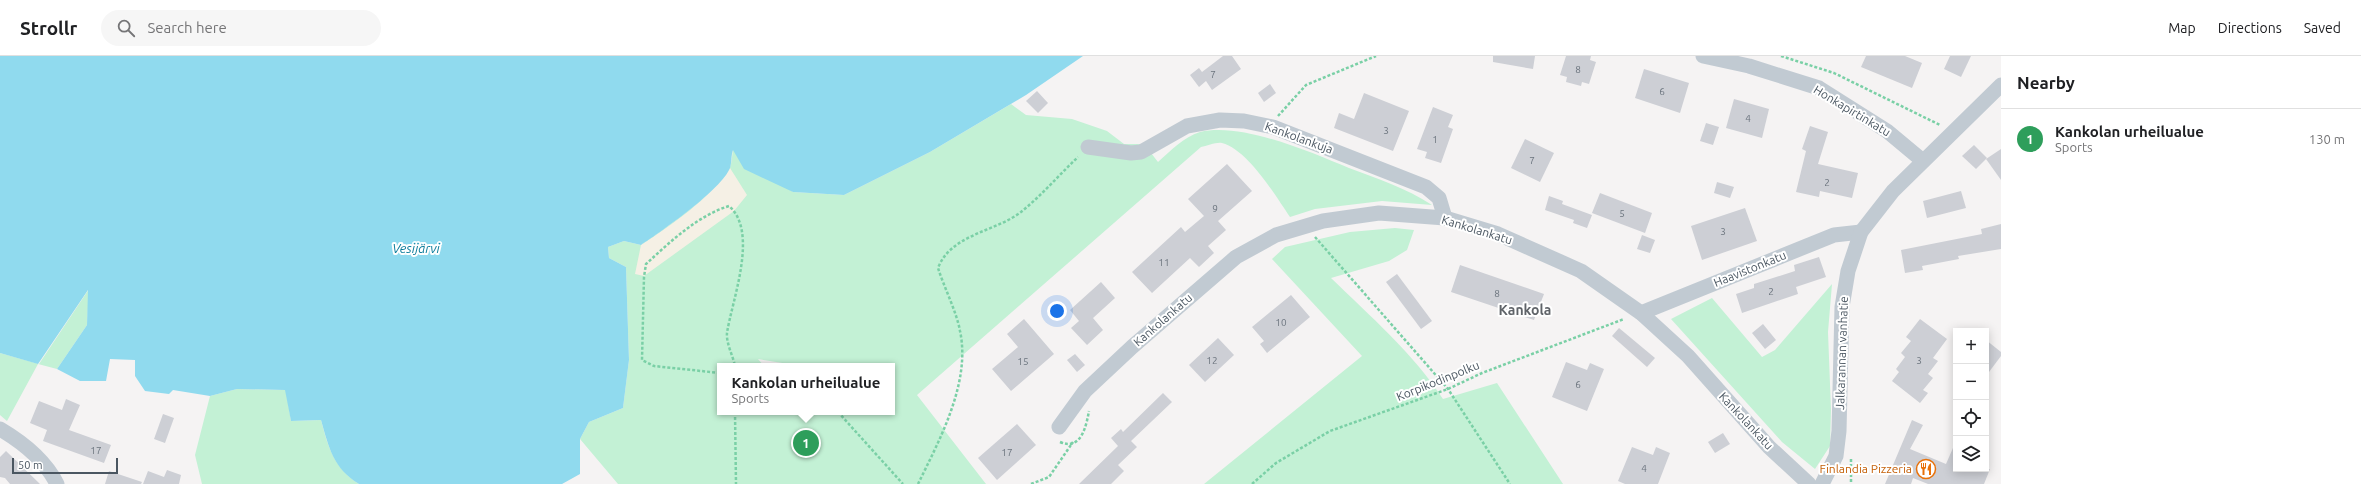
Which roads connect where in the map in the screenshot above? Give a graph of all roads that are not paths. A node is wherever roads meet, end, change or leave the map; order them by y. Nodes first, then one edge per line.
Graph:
1 (1703, 56) edge
2 (1750, 61) edge
3 (2001, 85) edge
4 (1088, 147) road end
5 (1923, 161) junction
6 (1444, 218) junction
7 (1861, 232) junction
8 (1641, 313) junction
9 (0, 429) edge
10 (1058, 433) road end
11 (57, 484) edge
12 (1809, 484) edge
13 (1822, 484) edge

1 - 2 street, Honkapirtinkatu
2 - 5 street, Honkapirtinkatu
3 - 5 street, Jalkarannan vanhatie
4 - 6 street, Kankolankuja
5 - 7 street, Jalkarannan vanhatie
6 - 8 street, Kankolankatu
6 - 10 street, Kankolankatu
7 - 8 street, Haavistonkatu
7 - 13 street, Jalkarannan vanhatie
8 - 12 street, Kankolankatu
9 - 11 street

